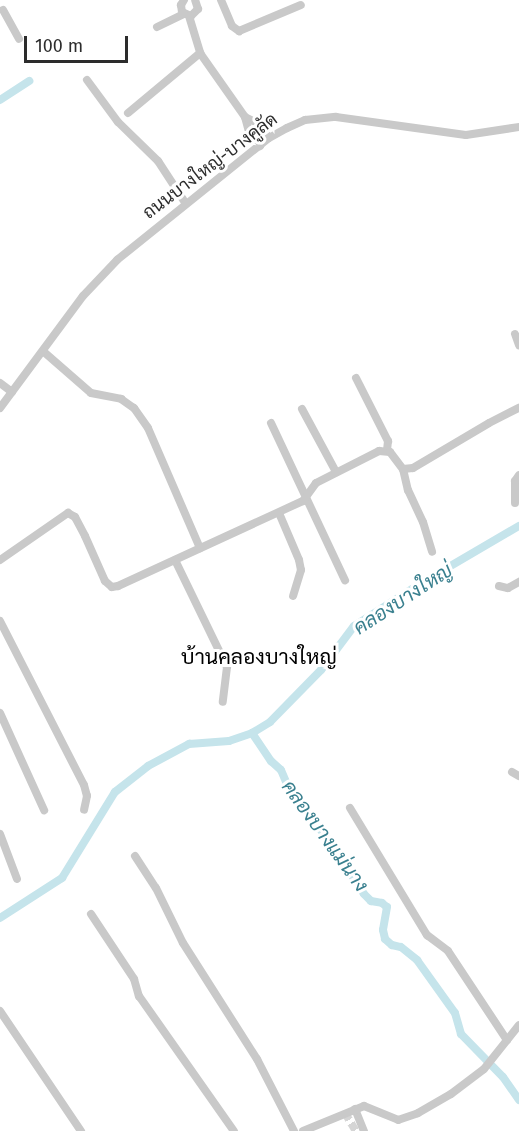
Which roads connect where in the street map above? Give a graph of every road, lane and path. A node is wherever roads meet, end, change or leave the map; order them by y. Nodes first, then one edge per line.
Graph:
1 (184, 0) edge
2 (196, 0) edge
3 (221, 0) edge
4 (13, 4) dead end
5 (301, 5) dead end
6 (2, 11) edge
7 (187, 15) junction
8 (157, 27) dead end
9 (19, 39) dead end
10 (200, 53) junction
11 (87, 80) dead end
12 (128, 113) dead end
13 (245, 117) junction
14 (519, 127) edge
15 (269, 138) junction
16 (260, 146) junction
17 (186, 204) junction
18 (515, 334) dead end
19 (519, 345) edge
20 (44, 352) junction
21 (356, 378) dead end
22 (0, 383) edge
23 (12, 392) junction
24 (0, 408) edge
25 (519, 408) edge
26 (302, 409) dead end
27 (271, 423) dead end
28 (387, 450) junction
29 (403, 469) junction
30 (336, 472) junction
31 (519, 475) edge
32 (306, 497) junction
33 (515, 503) dead end
34 (279, 513) junction
35 (200, 548) junction
36 (432, 552) dead end
37 (0, 560) edge
38 (175, 560) junction
39 (345, 580) dead end
40 (519, 582) edge
41 (500, 586) dead end
42 (293, 596) dead end
43 (0, 621) edge
44 (223, 702) dead end
45 (0, 713) edge
46 (350, 808) dead end
47 (44, 810) dead end
48 (84, 810) dead end
49 (0, 834) edge
50 (135, 856) dead end
51 (17, 879) dead end
52 (91, 914) dead end
53 (0, 1011) edge
54 (519, 1025) edge
55 (507, 1040) junction
56 (355, 1109) junction
57 (81, 1131) edge
58 (234, 1131) edge
59 (294, 1131) edge
60 (303, 1131) edge
61 (364, 1131) edge

1 - 7 street
2 - 7 street
3 - 5 street
4 - 6 street
6 - 9 street
7 - 8 street
7 - 10 street
10 - 12 street
10 - 13 street
11 - 17 street
13 - 15 street
13 - 16 street
14 - 15 street, ถนนบางใหญ่-บางคูลัด
15 - 16 street, ถนนบางใหญ่-บางคูลัด
16 - 17 street, ถนนบางใหญ่-บางคูลัด
17 - 20 street, ถนนบางใหญ่-บางคูลัด
18 - 19 street
20 - 23 street, ถนนบางใหญ่-บางคูลัด
20 - 35 street
21 - 28 street
22 - 23 street
23 - 24 street, ถนนบางใหญ่-บางคูลัด
25 - 29 street
26 - 30 street
27 - 32 street
28 - 29 street
28 - 30 street
29 - 36 street
30 - 32 street
31 - 33 street
32 - 34 street
32 - 39 street
34 - 35 street
34 - 42 street
35 - 38 street
37 - 38 street
38 - 44 street
40 - 41 street
43 - 48 street
45 - 47 street
46 - 55 street
49 - 51 street
50 - 59 street
52 - 58 street
53 - 57 street
54 - 55 street
55 - 56 street
56 - 60 street
56 - 61 street

